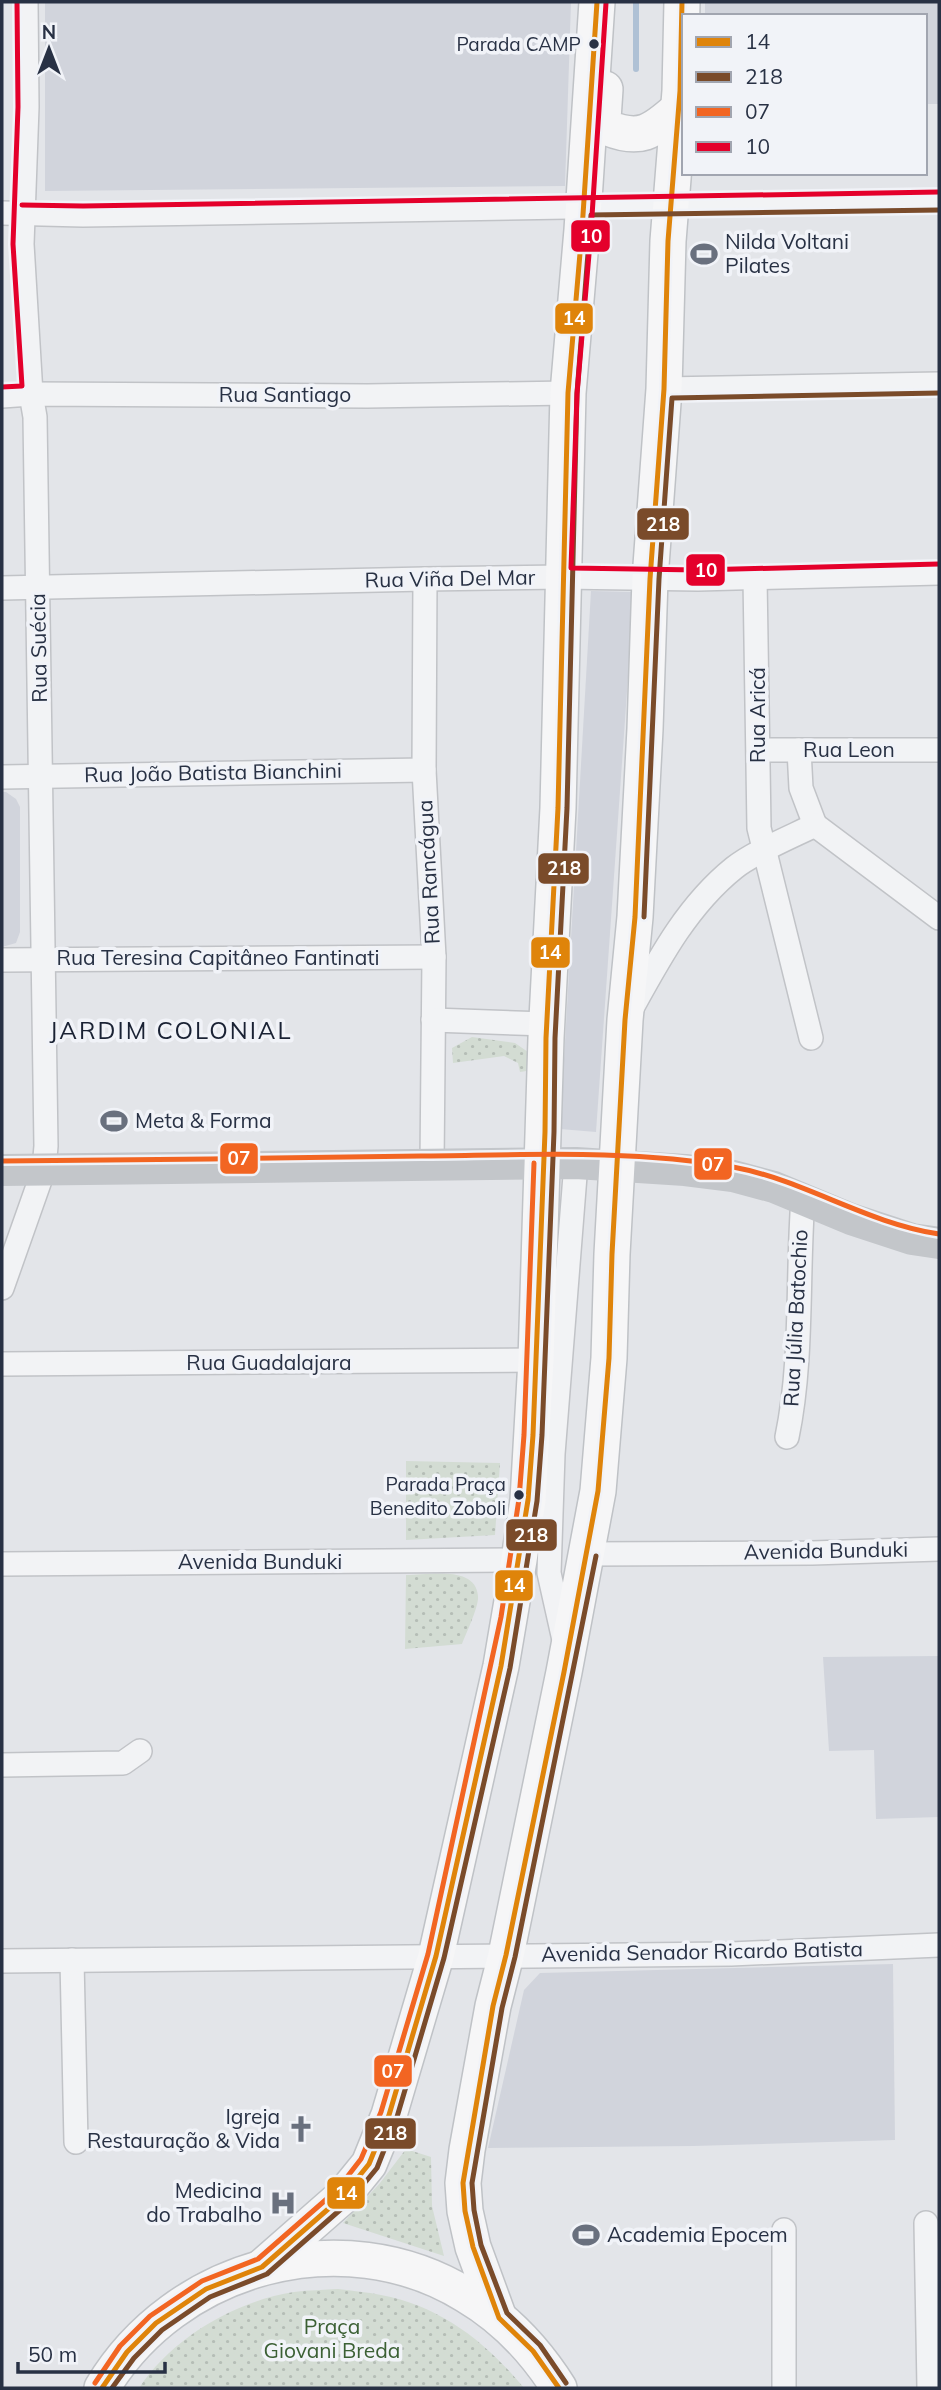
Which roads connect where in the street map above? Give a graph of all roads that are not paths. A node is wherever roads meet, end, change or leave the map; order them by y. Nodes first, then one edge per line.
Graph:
1 (26, 2) edge
2 (597, 2) edge
3 (610, 2) edge
4 (682, 2) edge
5 (677, 110) junction
6 (939, 201) edge
7 (670, 204) junction
8 (583, 206) junction
9 (12, 213) edge
10 (939, 384) edge
11 (664, 389) junction
12 (568, 393) junction
13 (31, 394) junction
14 (2, 396) edge
15 (939, 573) edge
16 (562, 577) junction
17 (755, 578) junction
18 (425, 579) junction
19 (650, 579) junction
20 (2, 588) edge
21 (38, 588) junction
22 (759, 750) junction
23 (799, 750) junction
24 (939, 750) edge
25 (424, 770) junction
26 (41, 776) junction
27 (2, 777) edge
28 (815, 825) junction
29 (764, 851) junction
30 (939, 918) edge
31 (433, 957) junction
32 (43, 959) junction
33 (2, 960) edge
34 (433, 1020) junction
35 (625, 1020) junction
36 (546, 1024) junction
37 (811, 1038) dead end
38 (559, 1163) junction
39 (432, 1164) junction
40 (616, 1167) junction
41 (44, 1169) junction
42 (2, 1170) edge
43 (803, 1198) junction
44 (939, 1243) edge
45 (2, 1288) edge
46 (536, 1360) junction
47 (2, 1364) edge
48 (787, 1437) dead end
49 (939, 1549) edge
50 (587, 1554) junction
51 (519, 1560) junction
52 (2, 1564) edge
53 (568, 1653) junction
54 (140, 1751) dead end
55 (2, 1765) edge
56 (939, 1945) edge
57 (506, 1955) junction
58 (436, 1956) junction
59 (72, 1960) junction
60 (2, 1961) edge
61 (76, 2142) dead end
62 (926, 2223) dead end
63 (784, 2230) dead end
64 (262, 2267) junction
65 (499, 2318) junction
66 (102, 2388) edge
67 (559, 2388) edge
68 (785, 2388) edge
69 (929, 2388) edge

1 - 9 street, Rua Suécia
2 - 8 main road
3 - 5 main road
4 - 5 main road
5 - 7 main road
6 - 7 street
7 - 8 street
7 - 11 main road
8 - 9 street
8 - 12 main road
9 - 13 street, Rua Suécia
10 - 11 street
11 - 19 main road
12 - 13 street, Rua Santiago
12 - 16 main road
13 - 14 street, Rua Santiago
13 - 21 street, Rua Suécia
15 - 17 street, Rua Viña Del Mar
16 - 18 street, Rua Viña Del Mar
16 - 19 street, Rua Viña Del Mar
16 - 36 main road
17 - 19 street, Rua Viña Del Mar
17 - 22 street, Rua Aricá
18 - 21 street, Rua Viña Del Mar
18 - 25 street, Rua Rancágua
19 - 35 main road
20 - 21 street, Rua Viña Del Mar
21 - 26 street, Rua Suécia
22 - 23 street, Rua Leon
22 - 29 street, Rua Aricá
23 - 24 street, Rua Leon
23 - 28 street, Rua Aricá
25 - 26 street, Rua João Batista Bianchini
25 - 31 street, Rua Rancágua
26 - 27 street, Rua João Batista Bianchini
26 - 32 street, Rua Suécia
28 - 29 street
28 - 30 street
29 - 35 street
29 - 37 street, Rua Aricá
31 - 32 street, Rua Teresina Capitâneo Fantinati
31 - 34 street, Rua Rancágua
32 - 33 street, Rua Teresina Capitâneo Fantinati
32 - 41 street, Rua Suécia
34 - 36 street
34 - 39 street, Rua Rancágua
35 - 40 main road
36 - 38 main road
38 - 39 street
38 - 40 street
38 - 46 main road
38 - 53 street
39 - 41 street
40 - 43 street
40 - 50 main road
41 - 42 street
41 - 45 street, Rua Suécia
43 - 44 street
43 - 48 street, Rua Júlia Batochio
46 - 47 street, Rua Guadalajara
46 - 51 main road
49 - 50 street, Avenida Bunduki
50 - 53 main road
51 - 52 street, Avenida Bunduki
51 - 58 main road
53 - 57 main road
54 - 55 street
56 - 57 street, Avenida Senador Ricardo Batista
57 - 58 street, Avenida Senador Ricardo Batista
57 - 65 main road
58 - 59 street, Avenida Senador Ricardo Batista
58 - 64 main road
59 - 60 street, Avenida Senador Ricardo Batista
59 - 61 street
62 - 69 street
63 - 68 street
64 - 65 main road
64 - 66 main road
65 - 67 main road

